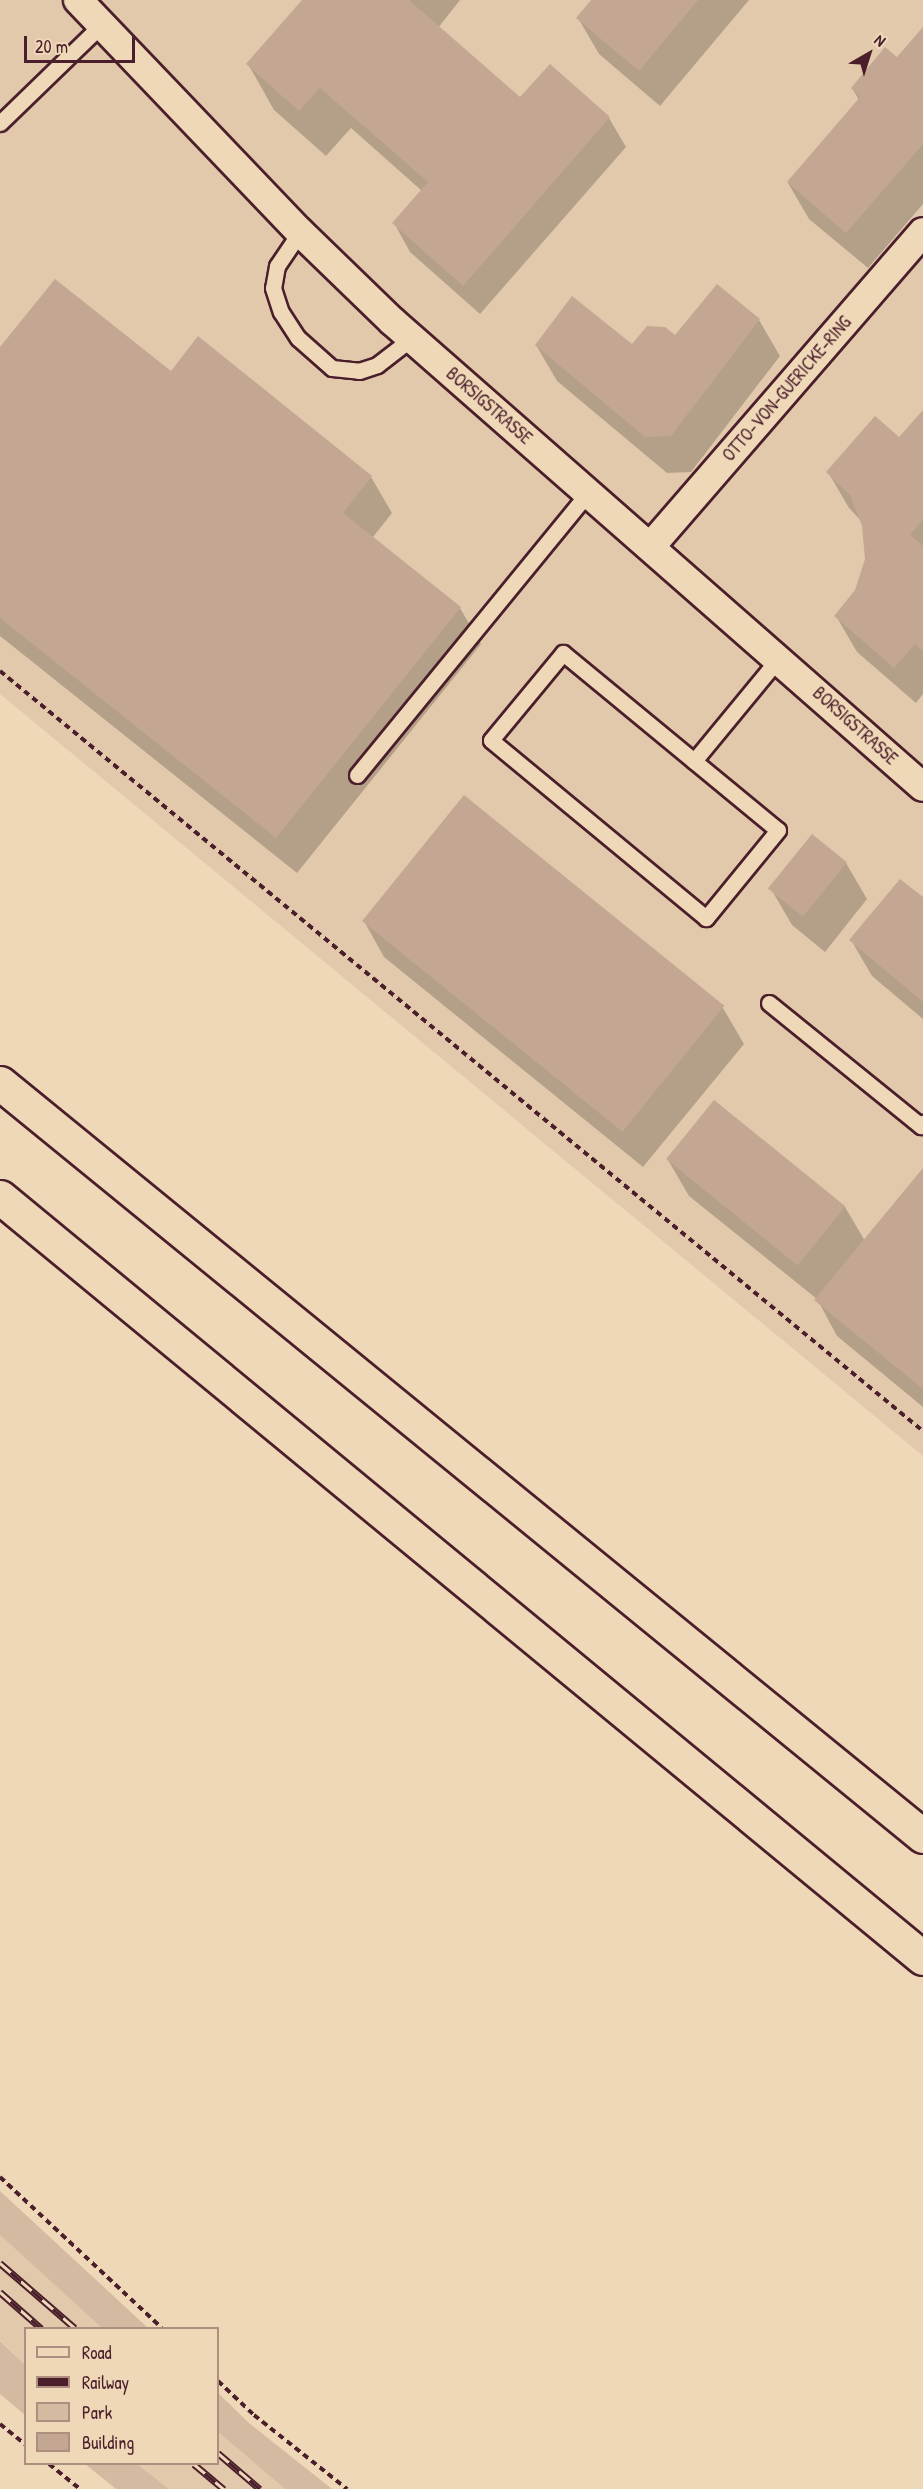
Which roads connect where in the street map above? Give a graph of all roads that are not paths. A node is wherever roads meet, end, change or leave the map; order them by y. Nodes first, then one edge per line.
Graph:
1 (78, 0) edge
2 (101, 25) junction
3 (0, 123) edge
4 (300, 232) junction
5 (923, 232) edge
6 (412, 338) junction
7 (589, 492) junction
8 (651, 546) junction
9 (779, 658) junction
10 (694, 761) junction
11 (357, 775) dead end
12 (923, 787) edge
13 (770, 1003) dead end
14 (0, 1083) edge
15 (923, 1123) edge
16 (0, 1197) edge
17 (781, 1720) junction
18 (923, 1809) edge
19 (923, 1836) edge
20 (918, 1956) edge

1 - 2 street, BORSIGSTRASSE
2 - 3 lane
2 - 4 street, BORSIGSTRASSE
4 - 6 street, BORSIGSTRASSE
4 - 6 lane
5 - 8 street, OTTO-VON-GUERICKE-RING
6 - 7 street, BORSIGSTRASSE
7 - 8 street, BORSIGSTRASSE
7 - 11 lane
8 - 9 street, BORSIGSTRASSE
9 - 10 lane
9 - 12 street, BORSIGSTRASSE
10 - 10 lane
13 - 15 lane
14 - 17 highway
16 - 20 highway
17 - 18 highway
17 - 19 highway

